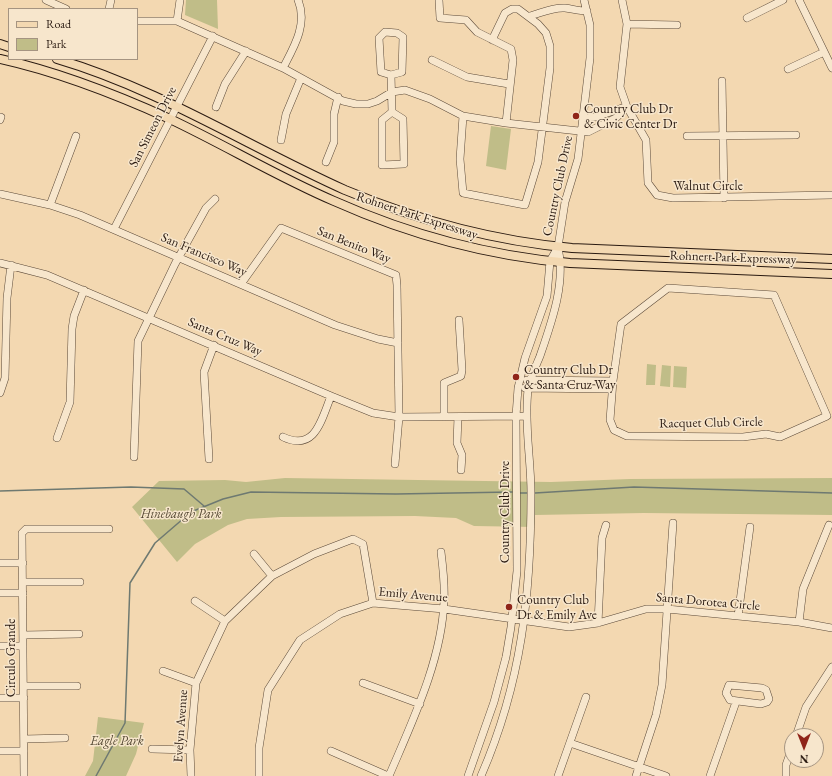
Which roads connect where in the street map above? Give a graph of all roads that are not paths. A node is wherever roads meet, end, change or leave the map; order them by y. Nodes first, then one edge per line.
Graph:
1 (46, 0) edge
2 (180, 0) edge
3 (298, 0) edge
4 (439, 0) edge
5 (584, 0) edge
6 (622, 0) edge
7 (783, 0) edge
8 (799, 0) edge
9 (64, 8) edge
10 (587, 11) junction
11 (530, 16) junction
12 (747, 18) dead end
13 (138, 21) edge
14 (178, 22) junction
15 (627, 24) junction
16 (678, 25) dead end
17 (213, 36) junction
18 (492, 40) junction
19 (246, 51) junction
20 (824, 52) junction
21 (0, 59) edge
22 (60, 60) edge
23 (432, 60) dead end
24 (283, 68) junction
25 (832, 68) edge
26 (788, 69) dead end
27 (391, 75) junction
28 (301, 78) junction
29 (722, 81) dead end
30 (510, 84) junction
31 (392, 92) junction
32 (338, 98) junction
33 (177, 106) junction
34 (216, 107) dead end
35 (627, 107) junction
36 (392, 112) junction
37 (463, 116) junction
38 (583, 118) junction
39 (170, 120) junction
40 (506, 123) junction
41 (543, 127) junction
42 (582, 132) junction
43 (796, 135) dead end
44 (76, 136) dead end
45 (687, 136) dead end
46 (723, 136) junction
47 (281, 140) dead end
48 (326, 162) dead end
49 (0, 194) edge
50 (832, 195) edge
51 (724, 198) junction
52 (215, 199) dead end
53 (50, 205) junction
54 (114, 229) junction
55 (558, 247) junction
56 (179, 257) junction
57 (832, 259) edge
58 (550, 261) junction
59 (561, 262) junction
60 (0, 263) edge
61 (12, 265) junction
62 (832, 274) edge
63 (241, 284) junction
64 (84, 290) junction
65 (150, 318) junction
66 (460, 320) dead end
67 (3, 329) edge
68 (398, 343) junction
69 (214, 345) junction
70 (520, 379) junction
71 (531, 380) junction
72 (612, 385) junction
73 (518, 388) junction
74 (528, 388) junction
75 (0, 393) edge
76 (331, 396) junction
77 (458, 416) junction
78 (516, 416) junction
79 (527, 416) junction
80 (399, 417) junction
81 (444, 417) junction
82 (282, 437) dead end
83 (57, 438) dead end
84 (134, 457) dead end
85 (209, 459) dead end
86 (395, 464) dead end
87 (461, 470) dead end
88 (673, 524) dead end
89 (606, 525) dead end
90 (829, 525) dead end
91 (750, 527) dead end
92 (109, 529) dead end
93 (441, 552) dead end
94 (254, 554) dead end
95 (0, 563) edge
96 (23, 563) junction
97 (272, 576) junction
98 (23, 582) junction
99 (80, 582) dead end
100 (0, 593) edge
101 (23, 593) junction
102 (195, 601) dead end
103 (373, 604) junction
104 (444, 609) junction
105 (667, 609) junction
106 (738, 616) junction
107 (512, 620) junction
108 (225, 621) junction
109 (524, 621) junction
110 (799, 622) junction
111 (598, 623) junction
112 (832, 628) edge
113 (79, 634) dead end
114 (23, 635) junction
115 (0, 646) edge
116 (23, 646) junction
117 (832, 667) edge
118 (164, 671) dead end
119 (196, 683) junction
120 (363, 683) dead end
121 (24, 686) junction
122 (78, 686) dead end
123 (0, 698) edge
124 (24, 698) junction
125 (586, 698) dead end
126 (736, 702) junction
127 (420, 704) junction
128 (799, 728) edge
129 (65, 738) dead end
130 (24, 739) junction
131 (570, 743) junction
132 (152, 749) dead end
133 (190, 750) junction
134 (0, 751) edge
135 (24, 751) junction
136 (331, 751) dead end
137 (639, 767) junction
138 (24, 776) edge
139 (190, 776) edge
140 (259, 776) edge
141 (388, 776) edge
142 (468, 776) edge
143 (481, 776) edge
144 (558, 776) edge
145 (636, 776) edge
146 (666, 776) edge
147 (710, 776) edge

1 - 9 street
2 - 14 street
3 - 24 street
4 - 18 street
5 - 10 street, Country Club Drive
6 - 15 street, Walnut Circle
7 - 12 street
8 - 20 street
10 - 11 street
10 - 38 street, Country Club Drive
11 - 18 street
11 - 41 street
13 - 14 street
14 - 17 street
15 - 16 street
15 - 35 street, Walnut Circle
17 - 19 street
17 - 33 street, San Simeon Drive
18 - 30 street
19 - 24 street
19 - 34 street
20 - 25 street
20 - 26 street
21 - 39 main road, Rohnert Park Expressway
22 - 33 main road, Rohnert Park Expressway
23 - 30 street
24 - 28 street
27 - 27 street
27 - 31 street
28 - 32 street
28 - 47 street
29 - 46 street
30 - 40 street
31 - 32 street
31 - 36 street
31 - 37 street
32 - 48 street
33 - 39 street, San Simeon Drive
33 - 55 main road, Rohnert Park Expressway
35 - 38 street
35 - 42 street
35 - 51 street, Walnut Circle
36 - 36 street
37 - 40 street
37 - 41 street
38 - 42 street, Country Club Drive
39 - 54 street, San Simeon Drive
39 - 58 main road, Rohnert Park Expressway
40 - 41 street
41 - 42 street
42 - 55 street, Country Club Drive
43 - 46 street
44 - 53 street
45 - 46 street
46 - 51 street
49 - 53 street, San Francisco Way
50 - 51 street, Walnut Circle
52 - 56 street
53 - 54 street, San Francisco Way
54 - 56 street, San Francisco Way
55 - 57 main road, Rohnert Park Expressway
55 - 58 street, Country Club Drive
55 - 59 street, Country Club Drive
56 - 63 street, San Francisco Way
56 - 65 street
58 - 59 main road, Rohnert Park Expressway
58 - 70 street, Country Club Drive
59 - 62 main road, Rohnert Park Expressway
59 - 71 street, Country Club Drive
60 - 61 street, Santa Cruz Way
61 - 64 street, Santa Cruz Way
61 - 67 street
63 - 68 street, San Francisco Way
63 - 68 street, San Benito Way
64 - 65 street, Santa Cruz Way
64 - 83 street
65 - 69 street, Santa Cruz Way
65 - 84 street
66 - 81 street
67 - 75 street
68 - 80 street, San Benito Way
69 - 76 street, Santa Cruz Way
69 - 85 street
70 - 71 street
70 - 73 street, Country Club Drive
71 - 72 street
71 - 74 street, Country Club Drive
72 - 72 street, Racquet Club Circle
72 - 74 street
73 - 74 street
73 - 78 street, Country Club Drive
74 - 79 street, Country Club Drive
76 - 80 street, Santa Cruz Way
76 - 82 street
77 - 78 street, Santa Cruz Way
77 - 81 street, Santa Cruz Way
77 - 87 street
78 - 79 street, Santa Cruz Way
78 - 107 street, Country Club Drive
79 - 109 street, Country Club Drive
80 - 81 street, Santa Cruz Way
80 - 86 street, San Benito Way
88 - 105 street
89 - 111 street
90 - 110 street
91 - 106 street
92 - 96 street, Circulo Grande
93 - 104 street
94 - 97 street
95 - 96 street
96 - 98 street, Circulo Grande
97 - 103 street, Evelyn Avenue
97 - 108 street, Evelyn Avenue
98 - 99 street
98 - 101 street, Circulo Grande
100 - 101 street
101 - 114 street, Circulo Grande
102 - 108 street
103 - 104 street, Emily Avenue
103 - 140 street, Emily Avenue
104 - 107 street, Emily Avenue
104 - 127 street
105 - 106 street, Santa Dorotea Circle
105 - 111 street, Santa Dorotea Circle
105 - 137 street
106 - 110 street, Santa Dorotea Circle
107 - 109 street, Santa Dorotea Circle
107 - 142 street, Country Club Drive
108 - 119 street, Evelyn Avenue
109 - 111 street, Santa Dorotea Circle
109 - 143 street, Country Club Drive
110 - 112 street, Santa Dorotea Circle
113 - 114 street
114 - 116 street, Circulo Grande
115 - 116 street
116 - 121 street, Circulo Grande
117 - 128 street
118 - 119 street
119 - 133 street, Evelyn Avenue
120 - 127 street
121 - 122 street
121 - 124 street, Circulo Grande
123 - 124 street
124 - 130 street, Circulo Grande
125 - 131 street
126 - 126 street
126 - 147 street
127 - 141 street
129 - 130 street
130 - 135 street, Circulo Grande
131 - 137 street
131 - 144 street
132 - 133 street
133 - 139 street, Evelyn Avenue
134 - 135 street
135 - 138 street, Circulo Grande
136 - 141 street
137 - 145 street
137 - 146 street

